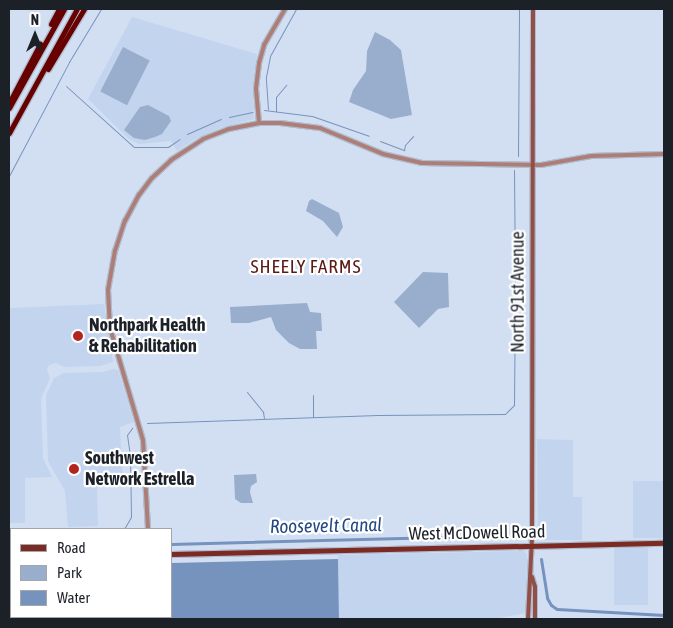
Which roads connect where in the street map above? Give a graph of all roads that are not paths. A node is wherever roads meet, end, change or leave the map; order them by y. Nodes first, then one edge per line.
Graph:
1 (59, 9) edge
2 (64, 9) edge
3 (77, 9) edge
4 (84, 9) edge
5 (285, 9) edge
6 (533, 9) edge
7 (39, 78) junction
8 (9, 107) edge
9 (259, 123) junction
10 (9, 133) edge
11 (664, 154) edge
12 (533, 164) junction
13 (148, 528) edge
14 (664, 543) edge
15 (532, 545) junction
16 (172, 554) edge
17 (531, 574) junction
18 (528, 619) edge
19 (535, 619) edge

1 - 8 highway
2 - 8 highway
3 - 7 highway
4 - 7 highway
5 - 9 street
6 - 12 main road, North 91st Avenue
7 - 10 highway
9 - 12 street
9 - 13 street
11 - 12 street
12 - 15 main road, North 91st Avenue
14 - 15 main road, West McDowell Road
15 - 16 main road, West McDowell Road
15 - 17 main road, North 91st Avenue
17 - 18 main road, North 91st Avenue
17 - 19 main road, North 91st Avenue

